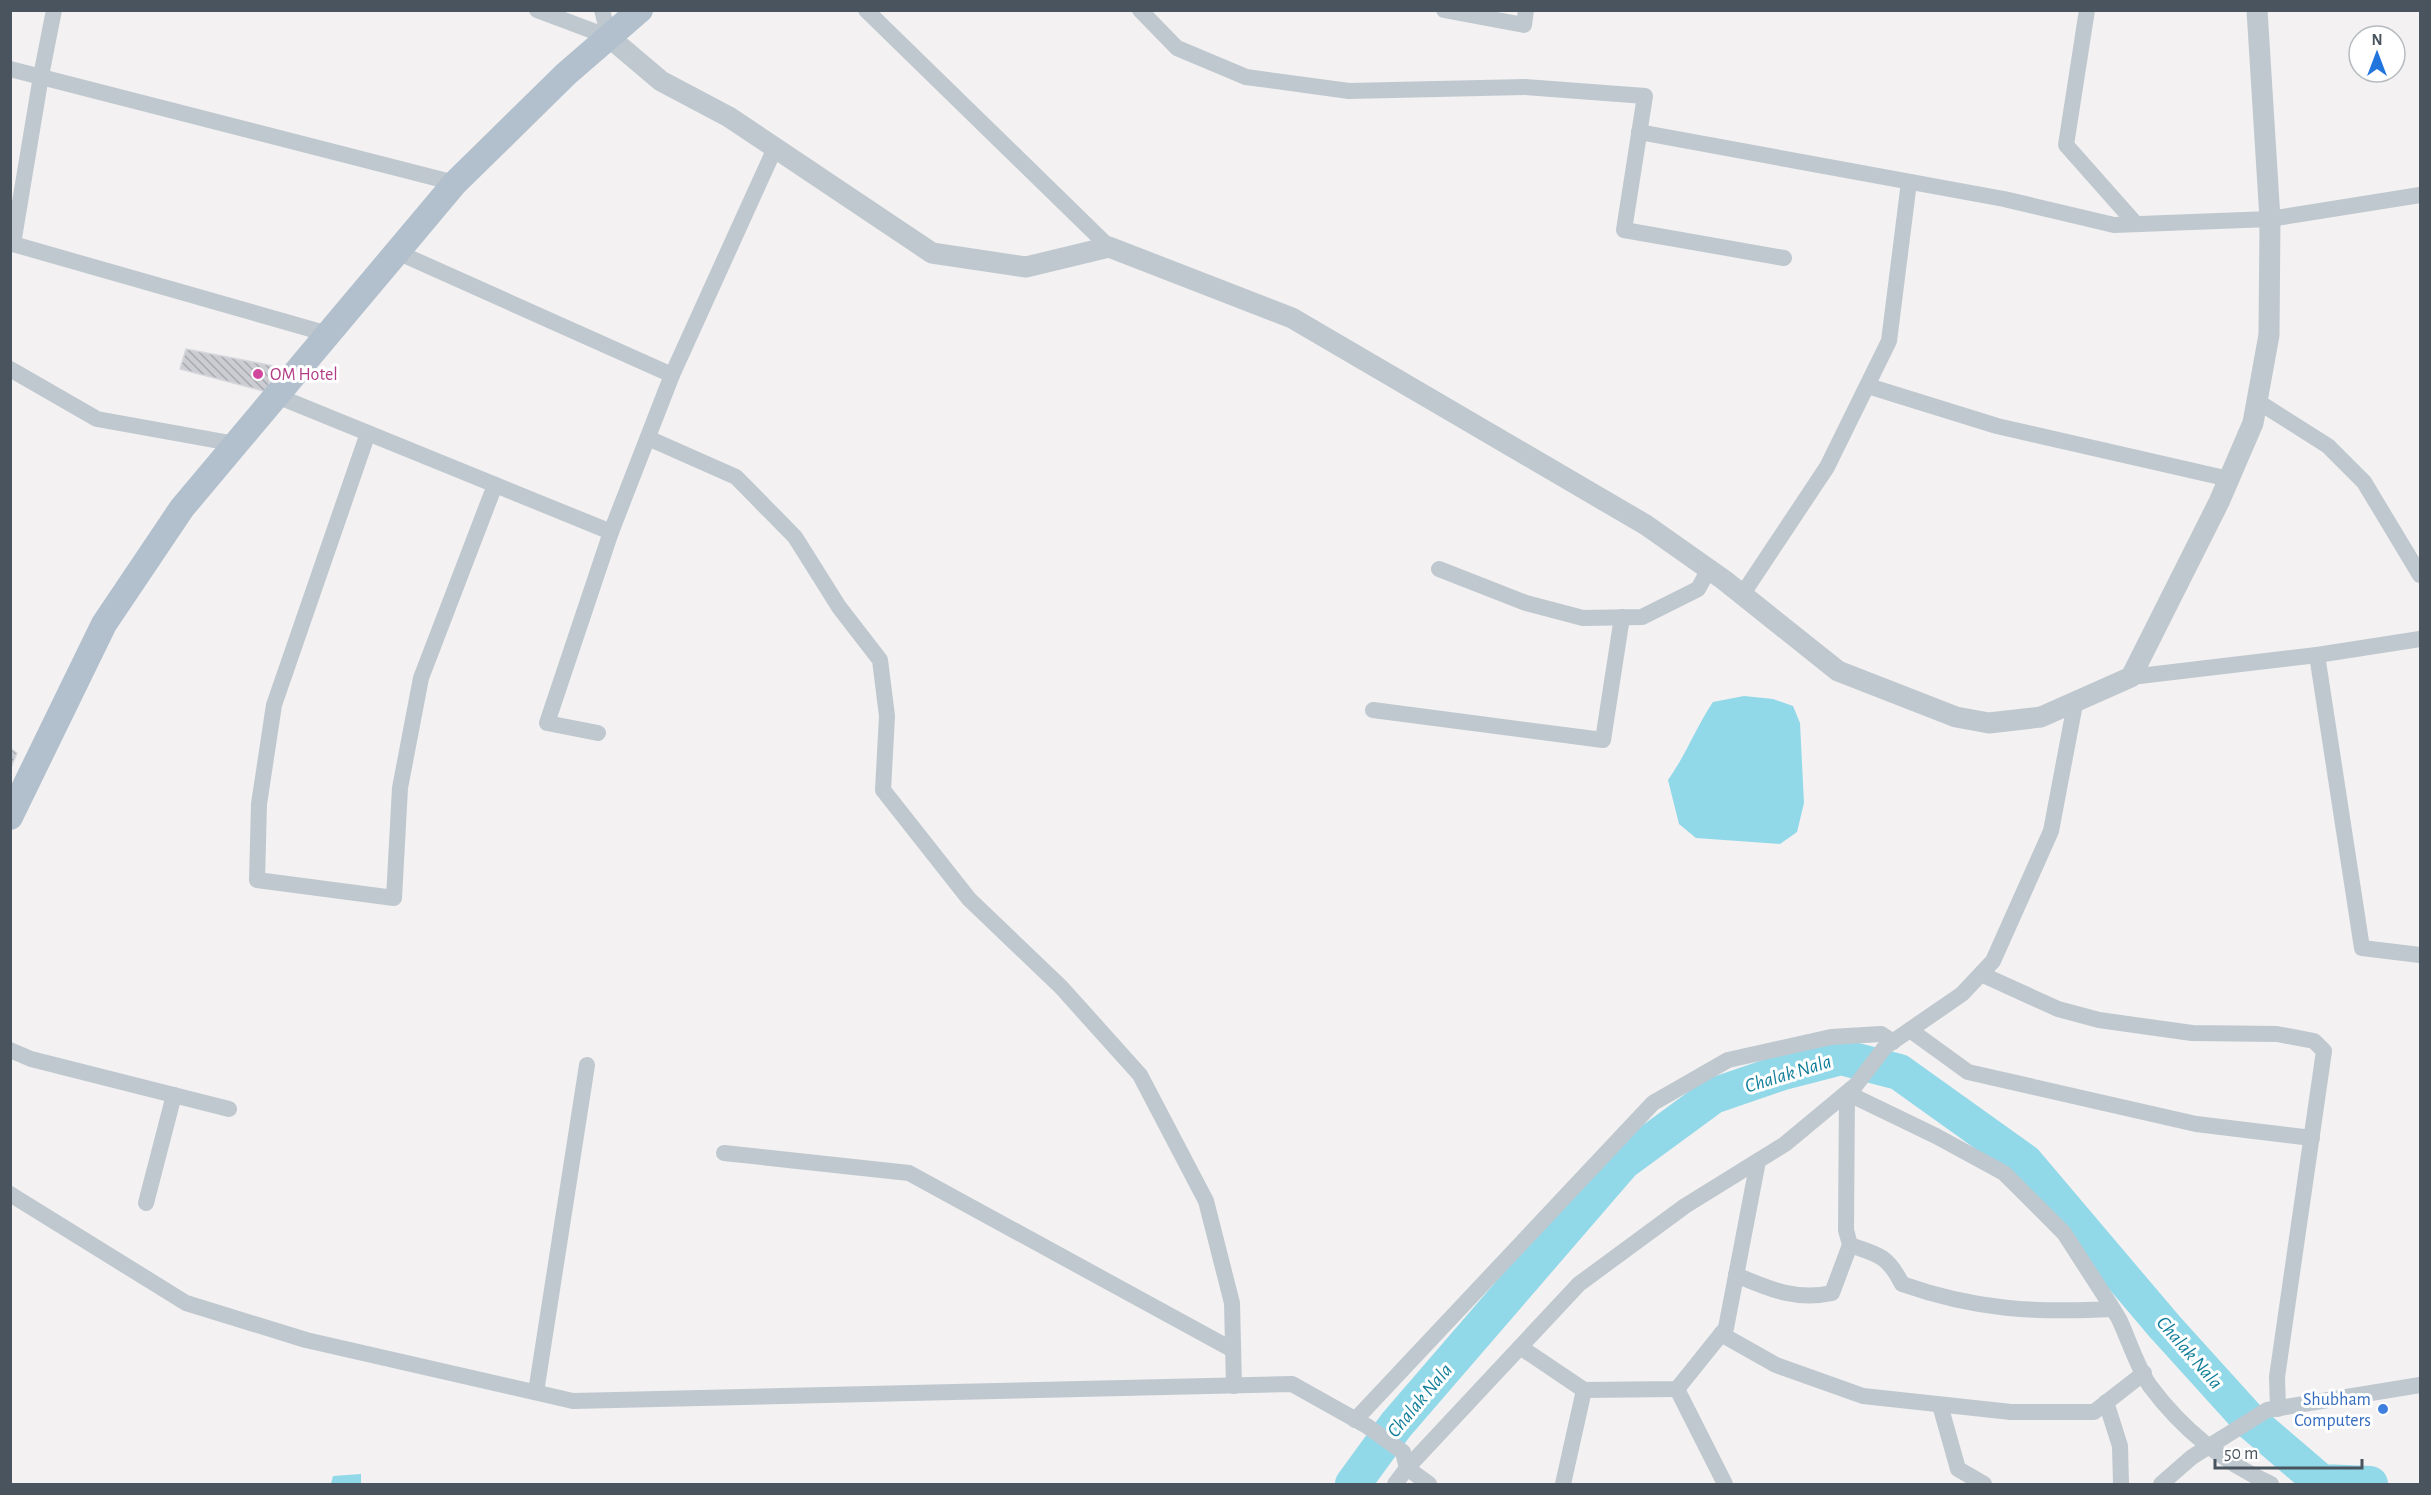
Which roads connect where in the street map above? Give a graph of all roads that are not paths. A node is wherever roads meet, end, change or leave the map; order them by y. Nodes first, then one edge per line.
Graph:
1 (54, 10) edge
2 (537, 10) edge
3 (602, 10) edge
4 (640, 10) edge
5 (866, 10) edge
6 (1140, 10) edge
7 (1444, 10) edge
8 (1526, 10) edge
9 (2087, 10) edge
10 (2257, 10) edge
11 (609, 37) junction
12 (10, 69) edge
13 (41, 76) junction
14 (1639, 132) junction
15 (775, 148) junction
16 (1909, 182) junction
17 (455, 183) junction
18 (2421, 195) edge
19 (2270, 219) junction
20 (2136, 224) junction
21 (1109, 247) junction
22 (397, 252) junction
23 (1784, 258) dead end
24 (328, 334) junction
25 (10, 369) edge
26 (672, 375) junction
27 (1868, 386) junction
28 (277, 396) junction
29 (2257, 401) junction
30 (368, 433) junction
31 (648, 438) junction
32 (236, 444) junction
33 (2229, 479) junction
34 (495, 484) junction
35 (611, 532) junction
36 (1439, 569) dead end
37 (1709, 569) junction
38 (2421, 574) edge
39 (1742, 595) junction
40 (1622, 617) junction
41 (2421, 639) edge
42 (2316, 655) junction
43 (2131, 677) junction
44 (2075, 704) junction
45 (1373, 710) dead end
46 (598, 733) dead end
47 (10, 816) edge
48 (2421, 955) edge
49 (1981, 974) junction
50 (1911, 1030) junction
51 (1889, 1045) junction
52 (10, 1050) edge
53 (587, 1065) dead end
54 (1852, 1089) junction
55 (174, 1095) junction
56 (229, 1109) dead end
57 (2312, 1138) junction
58 (723, 1153) dead end
59 (1758, 1161) junction
60 (10, 1194) edge
61 (146, 1203) dead end
62 (1850, 1245) junction
63 (1736, 1275) junction
64 (2113, 1310) junction
65 (1721, 1334) junction
66 (1520, 1347) junction
67 (1233, 1350) junction
68 (2144, 1373) junction
69 (2421, 1385) edge
70 (1233, 1386) junction
71 (1677, 1389) junction
72 (1584, 1390) junction
73 (536, 1392) junction
74 (2106, 1402) junction
75 (1940, 1405) junction
76 (2273, 1409) junction
77 (1361, 1423) junction
78 (2207, 1447) junction
79 (1405, 1460) junction
80 (1395, 1485) edge
81 (1430, 1485) edge
82 (1563, 1485) edge
83 (1725, 1485) edge
84 (1984, 1485) edge
85 (2121, 1485) edge
86 (2161, 1485) edge
87 (2271, 1485) edge

1 - 13 street
2 - 11 street
3 - 11 street
4 - 11 main road
5 - 21 street
6 - 14 street
7 - 8 street
9 - 20 street
10 - 19 street
11 - 15 street
11 - 17 main road
12 - 13 street
13 - 17 street
13 - 24 street
14 - 16 street
14 - 23 street
15 - 21 street
15 - 26 street
16 - 20 street
16 - 27 street
17 - 22 main road
18 - 19 street
19 - 20 street
19 - 29 street
21 - 37 street
22 - 24 main road
22 - 26 street
24 - 28 main road
25 - 32 street
26 - 31 street
27 - 33 street
27 - 39 street
28 - 30 street
28 - 32 main road
29 - 33 street
29 - 38 street
30 - 34 street
30 - 34 street
31 - 35 street
31 - 67 street
32 - 47 main road
33 - 43 street
34 - 35 street
35 - 46 street
36 - 40 street
37 - 39 street
37 - 40 street
39 - 44 street
40 - 45 street
41 - 42 street
42 - 43 street
42 - 48 street
43 - 44 street
44 - 49 street
49 - 50 street
49 - 57 street
50 - 51 street
50 - 57 street
51 - 54 street
51 - 77 street
52 - 55 street
53 - 73 street
54 - 59 street
54 - 62 street
54 - 64 street
55 - 56 street
55 - 61 street
57 - 76 street
58 - 67 street
59 - 63 street
59 - 66 street
60 - 73 street
62 - 63 street
62 - 64 street
63 - 65 street
64 - 68 street
65 - 71 street
65 - 75 street
66 - 72 street
66 - 79 street
67 - 70 street
68 - 74 street
68 - 78 street
69 - 76 street
70 - 73 street
70 - 77 street
71 - 72 street
71 - 83 street
72 - 82 street
74 - 75 street
74 - 85 street
75 - 84 street
76 - 78 street
77 - 79 street
78 - 86 street
78 - 87 street
79 - 80 street
79 - 81 street

